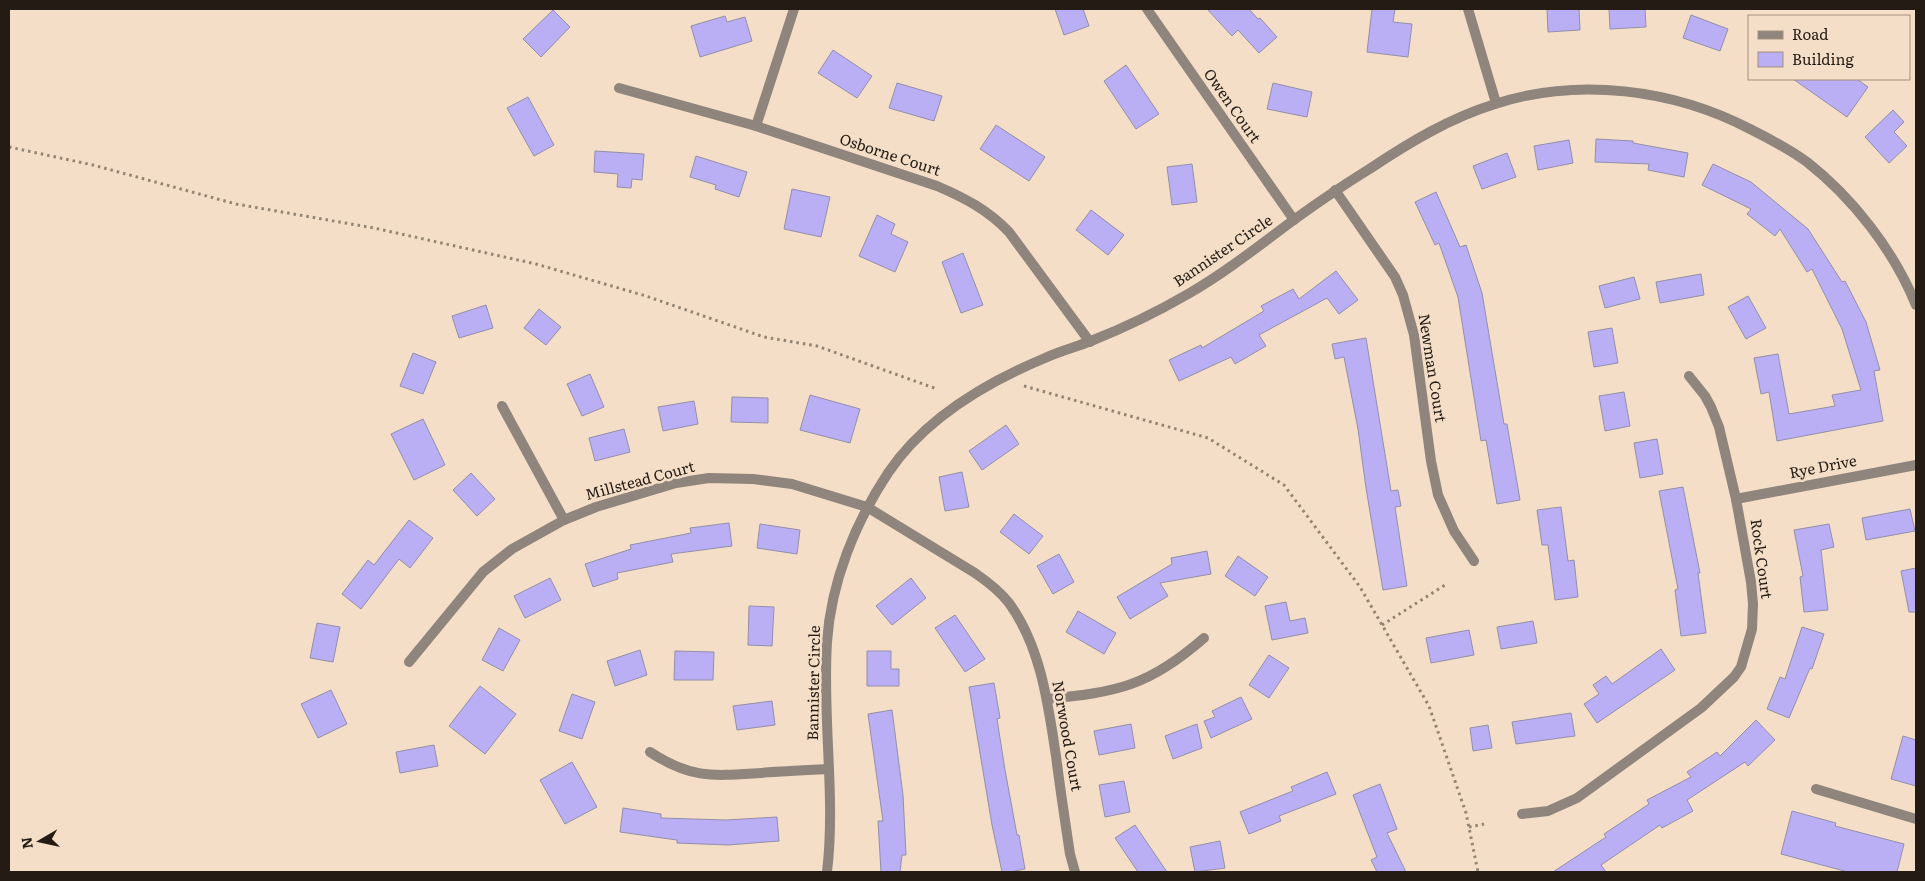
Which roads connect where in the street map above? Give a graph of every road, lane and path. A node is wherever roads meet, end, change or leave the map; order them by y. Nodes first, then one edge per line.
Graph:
1 (794, 9) edge
2 (1147, 9) edge
3 (1468, 9) edge
4 (619, 88) dead end
5 (1496, 103) junction
6 (756, 126) junction
7 (9, 147) edge
8 (1335, 190) junction
9 (1294, 220) junction
10 (1911, 281) edge
11 (1916, 305) edge
12 (1090, 342) junction
13 (1689, 376) dead end
14 (1024, 386) dead end
15 (937, 389) dead end
16 (502, 406) dead end
17 (1916, 465) edge
18 (1736, 499) junction
19 (867, 507) junction
20 (564, 520) junction
21 (1474, 561) dead end
22 (1445, 585) dead end
23 (1382, 625) junction
24 (1204, 638) dead end
25 (409, 662) dead end
26 (1047, 699) junction
27 (650, 752) dead end
28 (829, 769) junction
29 (1816, 789) dead end
30 (1522, 814) dead end
31 (1916, 819) edge
32 (1484, 824) dead end
33 (1469, 827) junction
34 (827, 872) edge
35 (1075, 872) edge
36 (1478, 872) edge

1 - 6 street
2 - 9 street, Owen Court
3 - 5 street
4 - 6 street, Osborne Court
5 - 8 street, Bannister Circle
5 - 10 street, Bannister Circle
6 - 12 street, Osborne Court
7 - 15 path
8 - 9 street, Bannister Circle
8 - 21 street, Newman Court
9 - 12 street, Bannister Circle
10 - 11 street, Bannister Circle
12 - 19 street, Bannister Circle
13 - 18 street, Rock Court
14 - 23 path
16 - 20 street
17 - 18 street, Rye Drive
18 - 30 street, Rock Court
19 - 20 street, Millstead Court
19 - 26 street, Norwood Court
19 - 28 street, Bannister Circle
20 - 25 street, Millstead Court
22 - 23 path
23 - 33 path
24 - 26 street
26 - 35 street, Norwood Court
27 - 28 street
28 - 34 street, Bannister Circle
29 - 31 street
32 - 33 path
33 - 36 path

